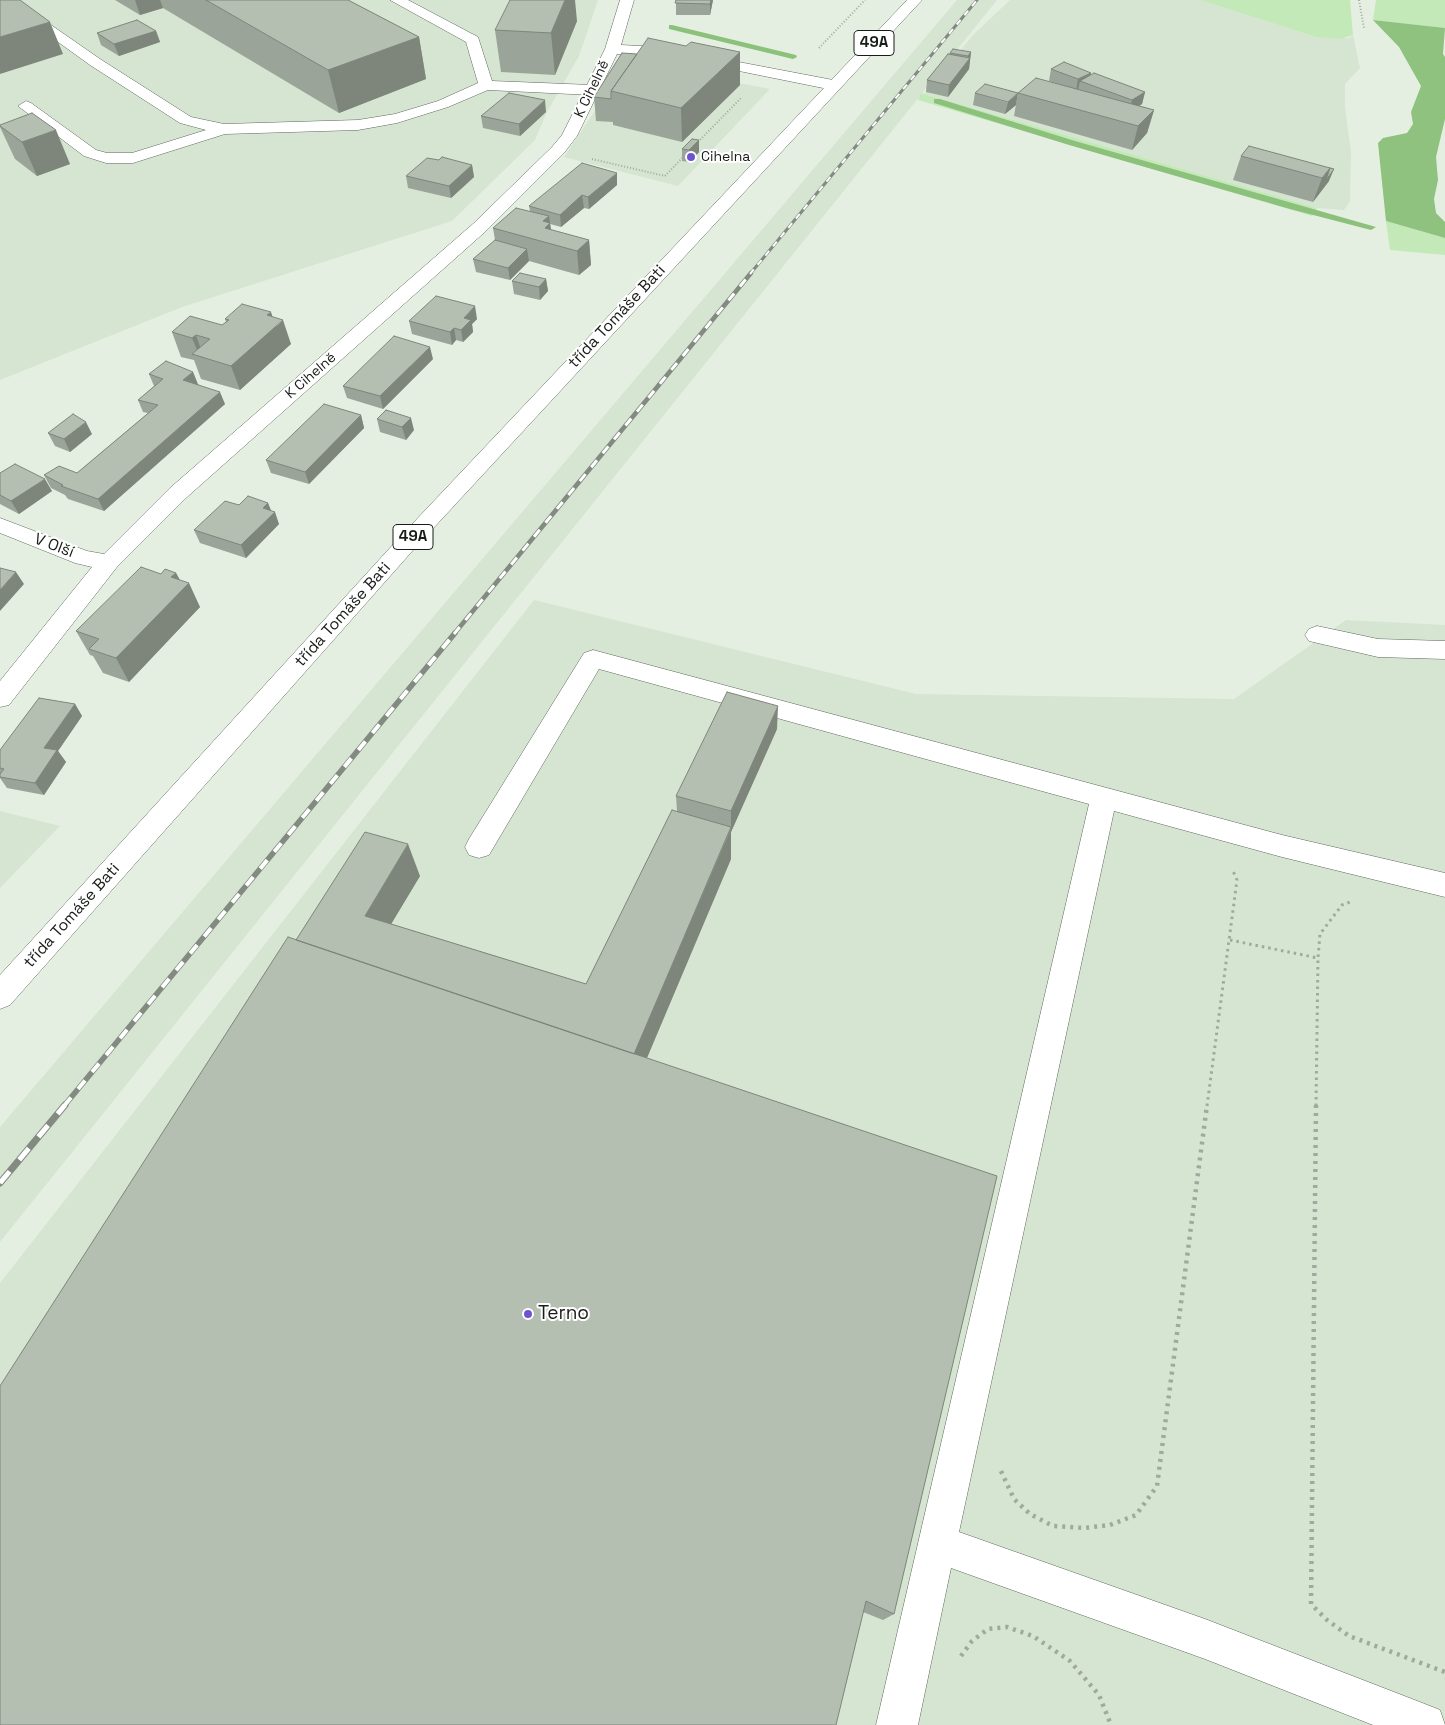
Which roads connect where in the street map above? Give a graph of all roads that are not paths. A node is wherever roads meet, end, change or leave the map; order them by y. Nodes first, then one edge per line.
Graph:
1 (6, 0) edge
2 (397, 0) edge
3 (627, 0) edge
4 (915, 0) edge
5 (612, 49) junction
6 (486, 85) junction
7 (833, 85) junction
8 (592, 90) junction
9 (26, 106) dead end
10 (224, 129) junction
11 (0, 525) edge
12 (108, 562) junction
13 (1318, 636) dead end
14 (1445, 650) edge
15 (0, 698) edge
16 (1104, 798) junction
17 (479, 847) dead end
18 (1445, 885) edge
19 (0, 996) edge
20 (936, 1543) junction
21 (897, 1725) edge
22 (1425, 1725) edge

1 - 10 street
2 - 6 street
3 - 5 street, K Cihelně
4 - 7 street, 49A
5 - 7 street
5 - 8 street, K Cihelně
6 - 8 street
6 - 10 street
7 - 19 street, třída Tomáše Bati / 49A
8 - 12 street, K Cihelně
9 - 10 street
11 - 12 street, V Olší
12 - 15 street, K Cihelně
13 - 14 street
16 - 17 street
16 - 18 street
16 - 20 street
20 - 21 street
20 - 22 street

